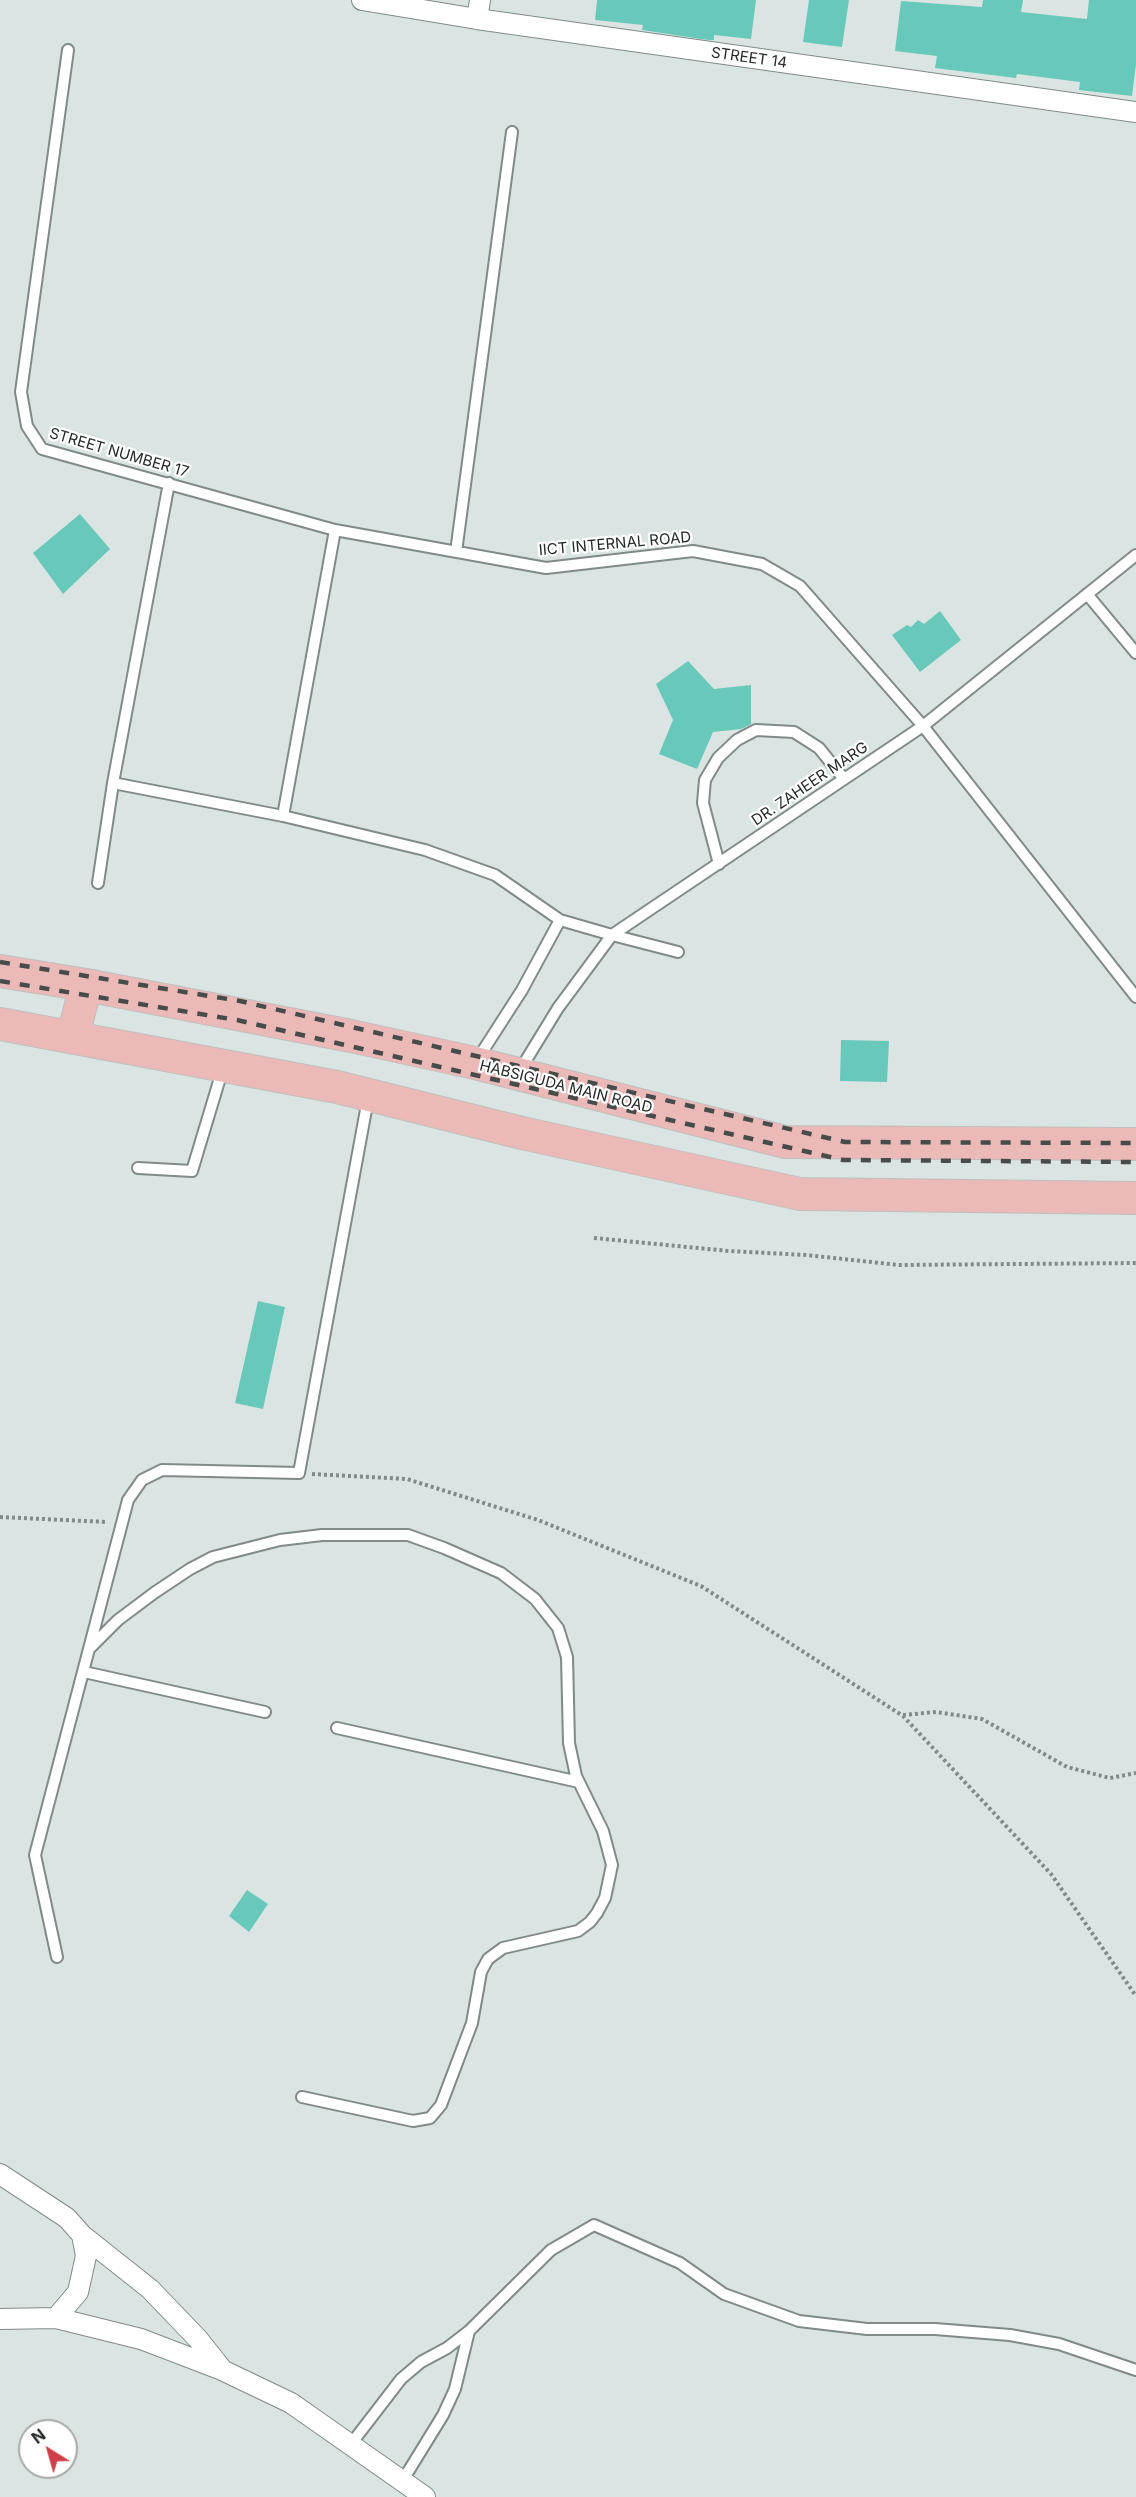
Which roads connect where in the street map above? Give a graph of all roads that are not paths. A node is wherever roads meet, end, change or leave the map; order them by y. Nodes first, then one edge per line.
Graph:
1 (362, 0) edge
2 (414, 4) edge
3 (478, 10) edge
4 (68, 50) dead end
5 (1136, 112) edge
6 (512, 132) dead end
7 (169, 483) junction
8 (335, 530) junction
9 (456, 552) junction
10 (1136, 555) edge
11 (1087, 594) junction
12 (1136, 653) edge
13 (923, 726) junction
14 (844, 779) junction
15 (113, 783) junction
16 (283, 816) junction
17 (719, 864) junction
18 (98, 883) dead end
19 (560, 920) junction
20 (612, 935) junction
21 (678, 952) dead end
22 (0, 971) edge
23 (86, 985) junction
24 (1136, 997) edge
25 (0, 1024) edge
26 (74, 1036) junction
27 (475, 1063) junction
28 (224, 1066) junction
29 (517, 1076) junction
30 (369, 1095) junction
31 (842, 1143) junction
32 (1136, 1144) edge
33 (138, 1168) dead end
34 (837, 1194) junction
35 (1136, 1198) edge
36 (90, 1648) junction
37 (84, 1672) junction
38 (265, 1712) dead end
39 (337, 1728) dead end
40 (579, 1782) junction
41 (57, 1957) dead end
42 (302, 2097) dead end
43 (0, 2174) edge
44 (82, 2235) junction
45 (56, 2318) junction
46 (0, 2319) edge
47 (470, 2331) junction
48 (222, 2370) junction
49 (1136, 2370) edge
50 (351, 2444) junction
51 (403, 2480) junction
52 (424, 2497) edge

1 - 2 street, STREET 14
2 - 3 street, STREET 14
3 - 5 street, STREET 14
4 - 7 lane, STREET NUMBER 17
6 - 9 lane
7 - 8 lane, STREET NUMBER 17
7 - 15 lane
8 - 9 lane, IICT INTERNAL ROAD
8 - 16 lane
9 - 13 lane, IICT INTERNAL ROAD
10 - 11 lane, DR. ZAHEER MARG
11 - 12 lane
11 - 13 lane, DR. ZAHEER MARG
13 - 14 lane, DR. ZAHEER MARG
13 - 24 lane
14 - 17 lane, DR. ZAHEER MARG
14 - 17 lane
15 - 16 lane
15 - 18 lane
16 - 19 lane
17 - 20 lane, DR. ZAHEER MARG
19 - 20 lane
19 - 27 lane
20 - 21 lane
20 - 29 lane, DR. ZAHEER MARG
22 - 23 main road, HABSIGUDA MAIN ROAD
23 - 26 main road
23 - 27 main road, HABSIGUDA MAIN ROAD
25 - 26 main road
26 - 28 main road
27 - 29 main road, HABSIGUDA MAIN ROAD
28 - 30 main road
28 - 33 lane
29 - 31 main road, HABSIGUDA MAIN ROAD
30 - 34 main road
30 - 36 lane
31 - 32 main road, HABSIGUDA MAIN ROAD
31 - 34 main road
34 - 35 main road
36 - 37 lane
36 - 40 lane
37 - 38 lane
37 - 41 lane
39 - 40 lane
40 - 42 lane
43 - 44 street
44 - 45 street
44 - 48 street
45 - 46 street
45 - 48 street
47 - 49 lane
47 - 50 lane
47 - 51 lane
48 - 50 street
50 - 51 street
51 - 52 street

